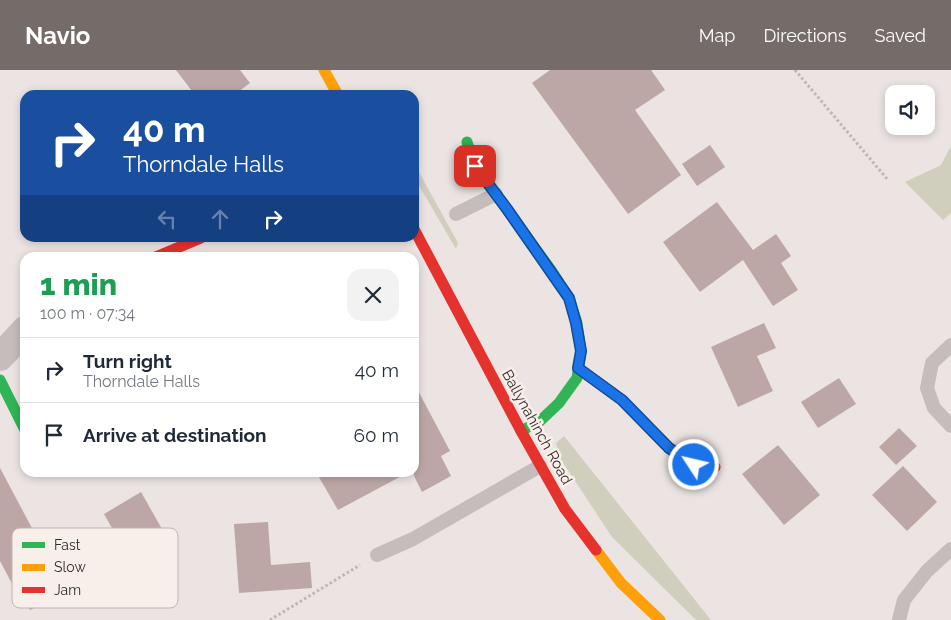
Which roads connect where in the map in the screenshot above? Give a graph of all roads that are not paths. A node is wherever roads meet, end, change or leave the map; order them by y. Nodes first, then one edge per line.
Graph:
1 (324, 70) edge
2 (335, 90) edge
3 (467, 142) dead end
4 (496, 194) junction
5 (456, 214) dead end
6 (419, 238) edge
7 (191, 242) edge
8 (167, 252) edge
9 (20, 335) edge
10 (951, 345) edge
11 (0, 357) edge
12 (578, 368) junction
13 (0, 380) edge
14 (20, 420) edge
15 (951, 426) edge
16 (521, 431) junction
17 (540, 466) junction
18 (715, 467) dead end
19 (951, 549) edge
20 (377, 555) road end
21 (660, 620) edge
22 (899, 620) edge

1 - 2 street
3 - 4 street
4 - 5 lane
4 - 12 street
6 - 16 street, Ballynahinch Road
7 - 8 street
9 - 11 street
10 - 15 lane
12 - 16 street
12 - 18 street
13 - 14 street
16 - 17 street, Ballynahinch Road
17 - 20 lane
17 - 21 street, Ballynahinch Road
19 - 22 lane

